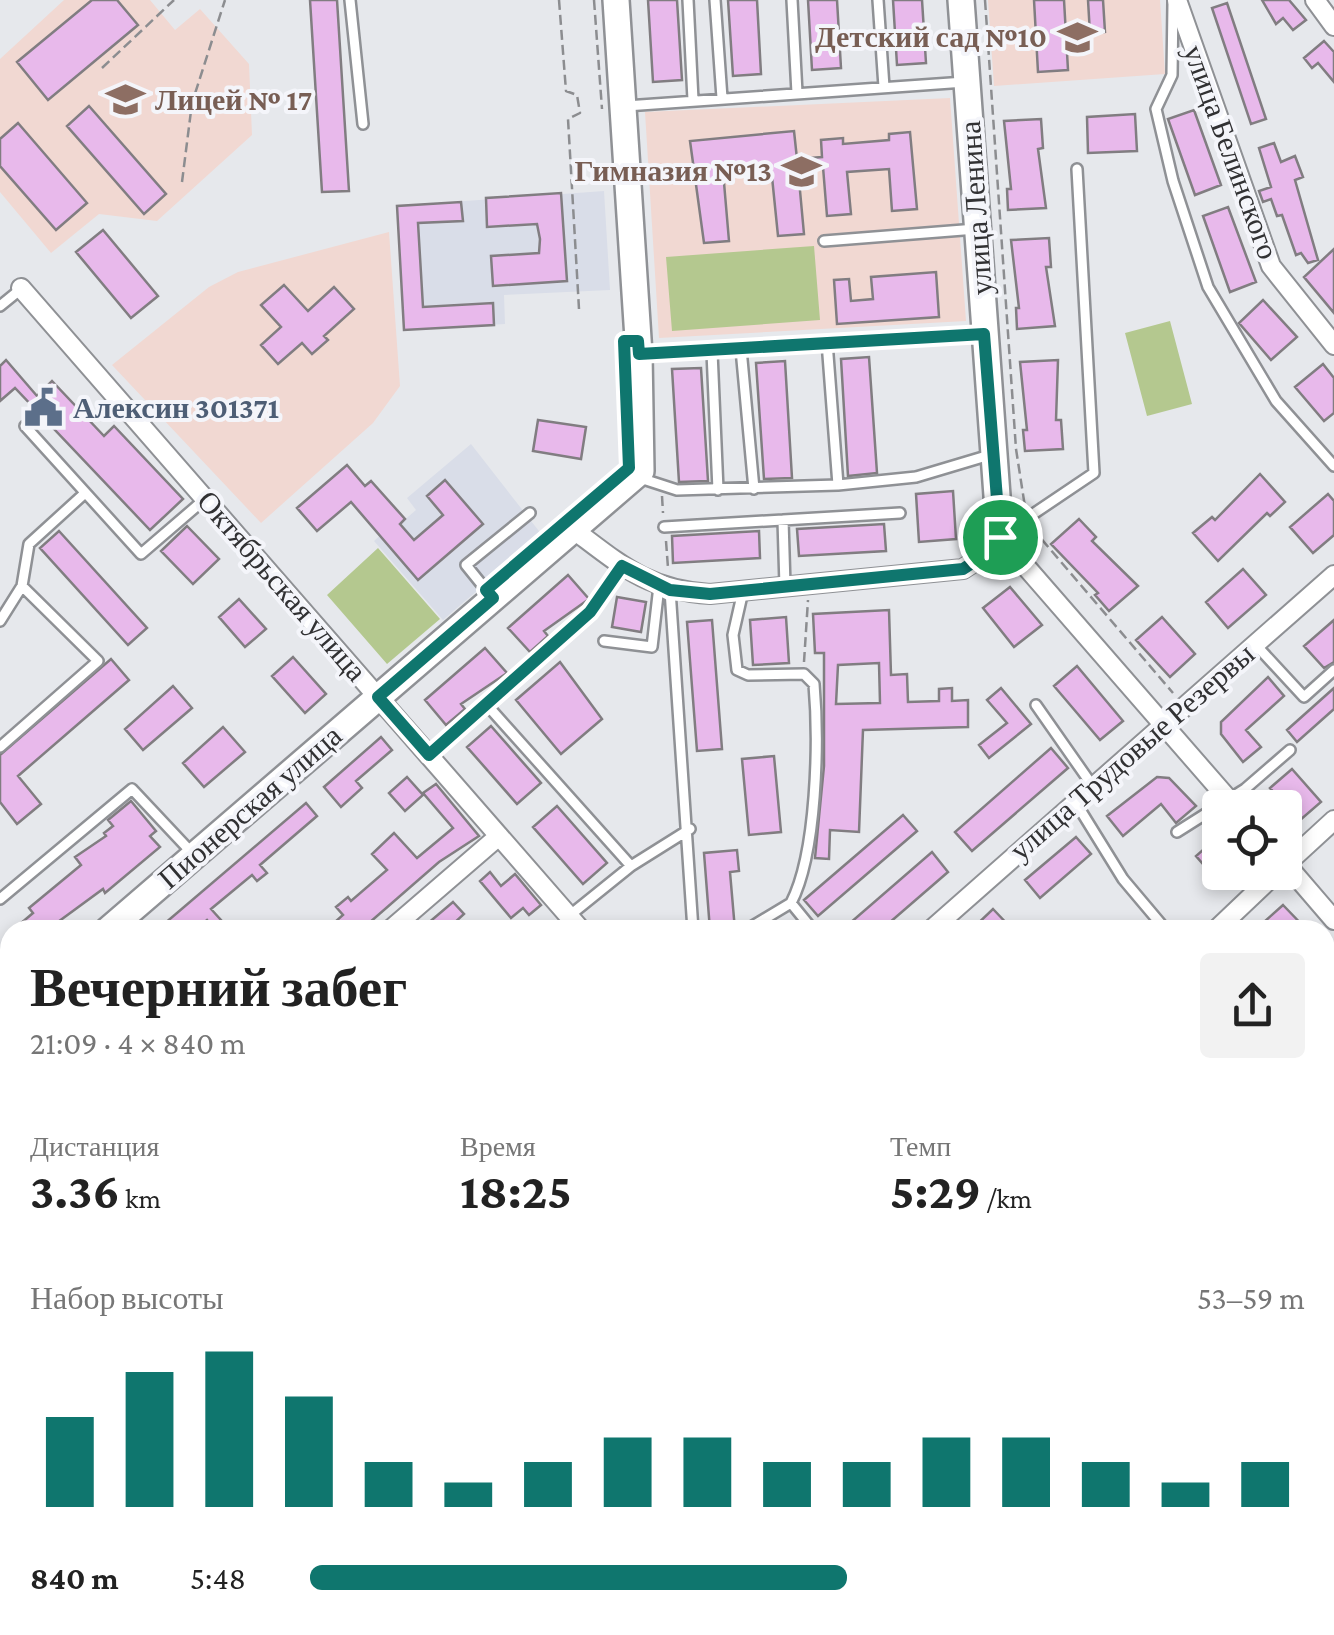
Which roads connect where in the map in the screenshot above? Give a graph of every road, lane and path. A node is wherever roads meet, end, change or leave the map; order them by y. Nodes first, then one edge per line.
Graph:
1 (174, 0) edge
2 (225, 0) edge
3 (350, 0) edge
4 (559, 0) edge
5 (616, 0) edge
6 (688, 0) edge
7 (716, 0) edge
8 (792, 0) edge
9 (878, 0) edge
10 (961, 0) edge
11 (984, 0) edge
12 (1175, 0) edge
13 (1315, 0) edge
14 (1334, 26) edge
15 (102, 68) dead end
16 (967, 82) junction
17 (884, 87) junction
18 (797, 93) junction
19 (722, 98) junction
20 (694, 100) junction
21 (623, 106) junction
22 (363, 124) dead end
23 (1076, 169) dead end
24 (182, 182) dead end
25 (977, 229) junction
26 (824, 241) dead end
27 (22, 288) joint
28 (0, 306) edge
29 (579, 308) dead end
30 (984, 334) junction
31 (827, 342) junction
32 (1334, 345) edge
33 (741, 349) junction
34 (712, 352) junction
35 (639, 354) junction
36 (25, 426) dead end
37 (993, 454) junction
38 (1334, 466) edge
39 (637, 477) junction
40 (838, 485) junction
41 (754, 489) junction
42 (718, 490) junction
43 (84, 494) junction
44 (205, 498) junction
45 (530, 513) dead end
46 (900, 513) dead end
47 (1026, 515) junction
48 (783, 520) junction
49 (664, 527) dead end
50 (574, 530) junction
51 (1000, 537) junction
52 (622, 566) junction
53 (1334, 574) edge
54 (22, 586) junction
55 (785, 586) junction
56 (665, 588) junction
57 (743, 590) junction
58 (808, 596) dead end
59 (493, 598) junction
60 (0, 620) edge
61 (604, 641) dead end
62 (1256, 644) junction
63 (1334, 670) edge
64 (804, 674) junction
65 (378, 697) junction
66 (487, 705) junction
67 (1036, 705) dead end
68 (1185, 706) junction
69 (1162, 725) junction
70 (0, 746) edge
71 (1290, 750) dead end
72 (429, 755) junction
73 (1092, 785) junction
74 (1220, 790) edge
75 (1246, 790) edge
76 (1074, 800) junction
77 (1202, 819) edge
78 (1334, 820) edge
79 (690, 829) junction
80 (1178, 832) dead end
81 (500, 836) junction
82 (1302, 849) edge
83 (194, 854) junction
84 (631, 866) junction
85 (1302, 883) edge
86 (1258, 890) edge
87 (0, 899) edge
88 (791, 903) junction
89 (119, 920) edge
90 (402, 920) edge
91 (572, 920) edge
92 (578, 920) edge
93 (693, 920) edge
94 (763, 920) edge
95 (805, 920) edge
96 (942, 920) edge
97 (1158, 920) edge
98 (1227, 920) edge
99 (1334, 920) edge

1 - 15 path
2 - 24 path
3 - 22 lane
4 - 29 path
5 - 21 street
6 - 20 lane
7 - 19 lane
8 - 18 lane
9 - 17 lane
10 - 16 street, улица Ленина
11 - 47 path
12 - 32 street, улица Белинского
12 - 38 lane
13 - 14 street
16 - 17 lane
16 - 25 street, улица Ленина
17 - 18 lane
18 - 19 lane
19 - 20 lane
20 - 21 lane
21 - 35 street
23 - 47 lane
25 - 26 lane
25 - 30 street, улица Ленина
27 - 28 lane
27 - 44 street, Октябрьская улица
30 - 31 lane
30 - 37 street, улица Ленина
31 - 33 lane
31 - 40 lane
33 - 34 lane
33 - 41 lane
34 - 35 lane
34 - 42 lane
35 - 39 street
36 - 43 lane
37 - 40 lane
37 - 51 street, улица Ленина
39 - 42 lane
39 - 50 street, Пионерская улица
40 - 41 lane
41 - 42 lane
43 - 44 lane
43 - 54 lane
44 - 65 street, Октябрьская улица
45 - 59 lane
46 - 48 lane
47 - 51 lane
47 - 68 path
48 - 49 lane
48 - 55 lane
50 - 52 street
50 - 59 street, Пионерская улица
51 - 55 street
51 - 69 street
52 - 56 street
52 - 66 lane
53 - 62 street, улица Трудовые Резервы
54 - 60 lane
54 - 70 lane
55 - 57 street
56 - 57 street
56 - 61 lane
56 - 79 lane
57 - 64 lane
58 - 64 path
59 - 65 street, Пионерская улица
62 - 63 lane
62 - 68 street, улица Трудовые Резервы
64 - 88 lane
65 - 72 street, Октябрьская улица
65 - 83 street, Пионерская улица
66 - 72 lane
66 - 84 lane
67 - 73 lane
68 - 69 street, улица Трудовые Резервы
69 - 73 street, улица Трудовые Резервы
69 - 74 street
71 - 75 lane
72 - 81 street, Октябрьская улица
73 - 76 street, улица Трудовые Резервы
76 - 96 street, улица Трудовые Резервы
76 - 97 lane
77 - 80 lane
78 - 82 street
79 - 84 lane
79 - 93 lane
81 - 90 street
81 - 91 street, Октябрьская улица
83 - 87 lane
83 - 89 street, Пионерская улица
84 - 92 lane
85 - 99 street
86 - 98 street
88 - 94 lane
88 - 95 lane

